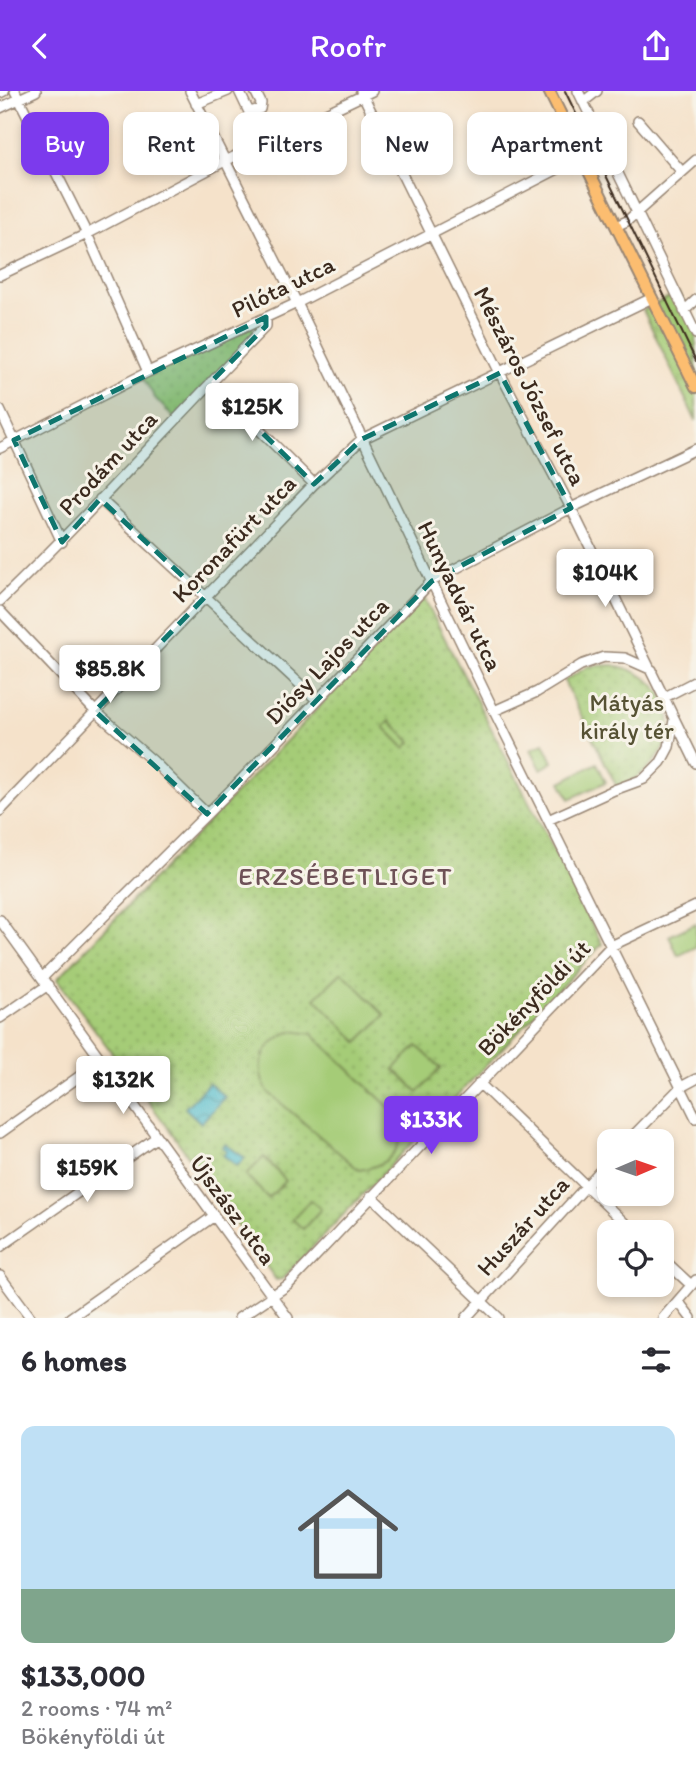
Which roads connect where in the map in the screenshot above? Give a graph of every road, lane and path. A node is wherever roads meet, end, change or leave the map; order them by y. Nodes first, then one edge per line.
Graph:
1 (36, 91) edge
2 (190, 91) edge
3 (228, 91) edge
4 (239, 91) edge
5 (255, 91) edge
6 (549, 91) edge
7 (578, 91) edge
8 (597, 91) edge
9 (366, 92) edge
10 (17, 95) edge
11 (583, 102) junction
12 (196, 104) junction
13 (0, 108) edge
14 (559, 112) edge
15 (638, 121) dead end
16 (696, 160) edge
17 (223, 162) junction
18 (682, 172) junction
19 (546, 175) edge
20 (590, 175) edge
21 (636, 213) junction
22 (616, 226) junction
23 (87, 234) junction
24 (431, 235) junction
25 (0, 275) edge
26 (652, 298) junction
27 (696, 300) edge
28 (297, 303) junction
29 (684, 311) junction
30 (266, 317) junction
31 (696, 334) edge
32 (148, 372) junction
33 (500, 373) junction
34 (211, 382) junction
35 (696, 387) edge
36 (0, 410) edge
37 (362, 439) junction
38 (14, 440) junction
39 (0, 448) edge
40 (696, 449) edge
41 (314, 484) junction
42 (100, 499) junction
43 (571, 508) junction
44 (62, 542) junction
45 (432, 581) junction
46 (205, 597) junction
47 (0, 601) edge
48 (0, 611) edge
49 (652, 670) junction
50 (696, 681) edge
51 (665, 697) junction
52 (317, 700) junction
53 (95, 711) junction
54 (494, 711) junction
55 (674, 719) junction
56 (696, 763) edge
57 (0, 811) edge
58 (206, 814) junction
59 (548, 820) junction
60 (696, 906) edge
61 (0, 920) edge
62 (3, 931) edge
63 (611, 946) junction
64 (45, 982) junction
65 (0, 1019) edge
66 (102, 1061) junction
67 (696, 1079) edge
68 (479, 1083) junction
69 (681, 1087) junction
70 (696, 1118) edge
71 (640, 1129) edge
72 (0, 1133) edge
73 (157, 1137) junction
74 (597, 1174) edge
75 (585, 1186) junction
76 (371, 1196) junction
77 (214, 1216) junction
78 (621, 1220) edge
79 (0, 1247) edge
80 (674, 1267) edge
81 (1, 1278) edge
82 (694, 1283) edge
83 (271, 1295) junction
84 (678, 1301) junction
85 (482, 1302) junction
86 (31, 1318) edge
87 (70, 1318) edge
88 (239, 1318) edge
89 (288, 1318) edge
90 (466, 1318) edge
91 (499, 1318) edge
92 (663, 1318) edge
93 (691, 1318) edge

1 - 10 street
2 - 12 street, Hunyadvár utca
3 - 12 street
4 - 5 street
6 - 14 main road
7 - 11 street
8 - 11 street
9 - 17 street
9 - 24 street, Mészáros József utca
10 - 13 street
10 - 23 street
11 - 21 street
12 - 17 street, Hunyadvár utca
15 - 18 street
16 - 18 street
17 - 23 street
17 - 28 street, Hunyadvár utca
18 - 21 street
19 - 24 street, Pilóta utca
20 - 22 main road
21 - 22 street
21 - 29 street
22 - 26 main road
23 - 25 street
23 - 32 street
24 - 28 street, Pilóta utca
24 - 33 street, Mészáros József utca
26 - 33 street, Koronafürt utca
26 - 35 main road
27 - 29 street
28 - 30 street, Pilóta utca
28 - 37 street, Hunyadvár utca
29 - 31 street
30 - 32 street, Pilóta utca
30 - 34 street, Prodám utca
32 - 38 street, Pilóta utca
33 - 37 street, Koronafürt utca
33 - 43 street, Mészáros József utca
34 - 41 street
34 - 42 street, Prodám utca
36 - 38 street
37 - 41 street, Koronafürt utca
37 - 45 street, Hunyadvár utca
38 - 39 street, Pilóta utca
38 - 44 street
40 - 43 street, Diósy Lajos utca
41 - 46 street, Koronafürt utca
42 - 44 street, Prodám utca
42 - 46 street
43 - 45 street, Diósy Lajos utca
43 - 49 street, Mészáros József utca
44 - 47 street, Prodám utca
45 - 52 street, Diósy Lajos utca
45 - 54 street, Hunyadvár utca
46 - 52 street
46 - 53 street, Koronafürt utca
48 - 53 street
49 - 51 street, Mészáros József utca
49 - 54 street
50 - 51 street
51 - 55 street, Mészáros József utca
52 - 58 street, Diósy Lajos utca
53 - 57 street, Koronafürt utca
53 - 58 street
54 - 59 street, Hunyadvár utca
55 - 56 street, Mészáros József utca
55 - 59 street
58 - 64 street, Diósy Lajos utca
59 - 63 street, Hunyadvár utca
60 - 63 street, Bökényföldi út
61 - 62 street, Újszász utca
62 - 64 street, Újszász utca
63 - 68 street, Bökényföldi út
63 - 69 street, Hunyadvár utca
64 - 65 street, Diósy Lajos utca
64 - 66 street, Újszász utca
66 - 72 street
66 - 73 street, Újszász utca
67 - 69 street
68 - 75 street
68 - 76 street, Bökényföldi út
69 - 70 street, Hunyadvár utca
69 - 71 street
73 - 77 street, Újszász utca
73 - 79 street
74 - 75 street, Huszár utca
75 - 78 street
75 - 85 street, Huszár utca
76 - 83 street, Bökényföldi út
76 - 85 street
77 - 83 street, Újszász utca
77 - 87 street
80 - 82 street
81 - 86 street
82 - 84 street
83 - 88 street, Bökényföldi út
83 - 89 street, Újszász utca
84 - 92 street
84 - 93 street
85 - 90 street, Huszár utca
85 - 91 street

